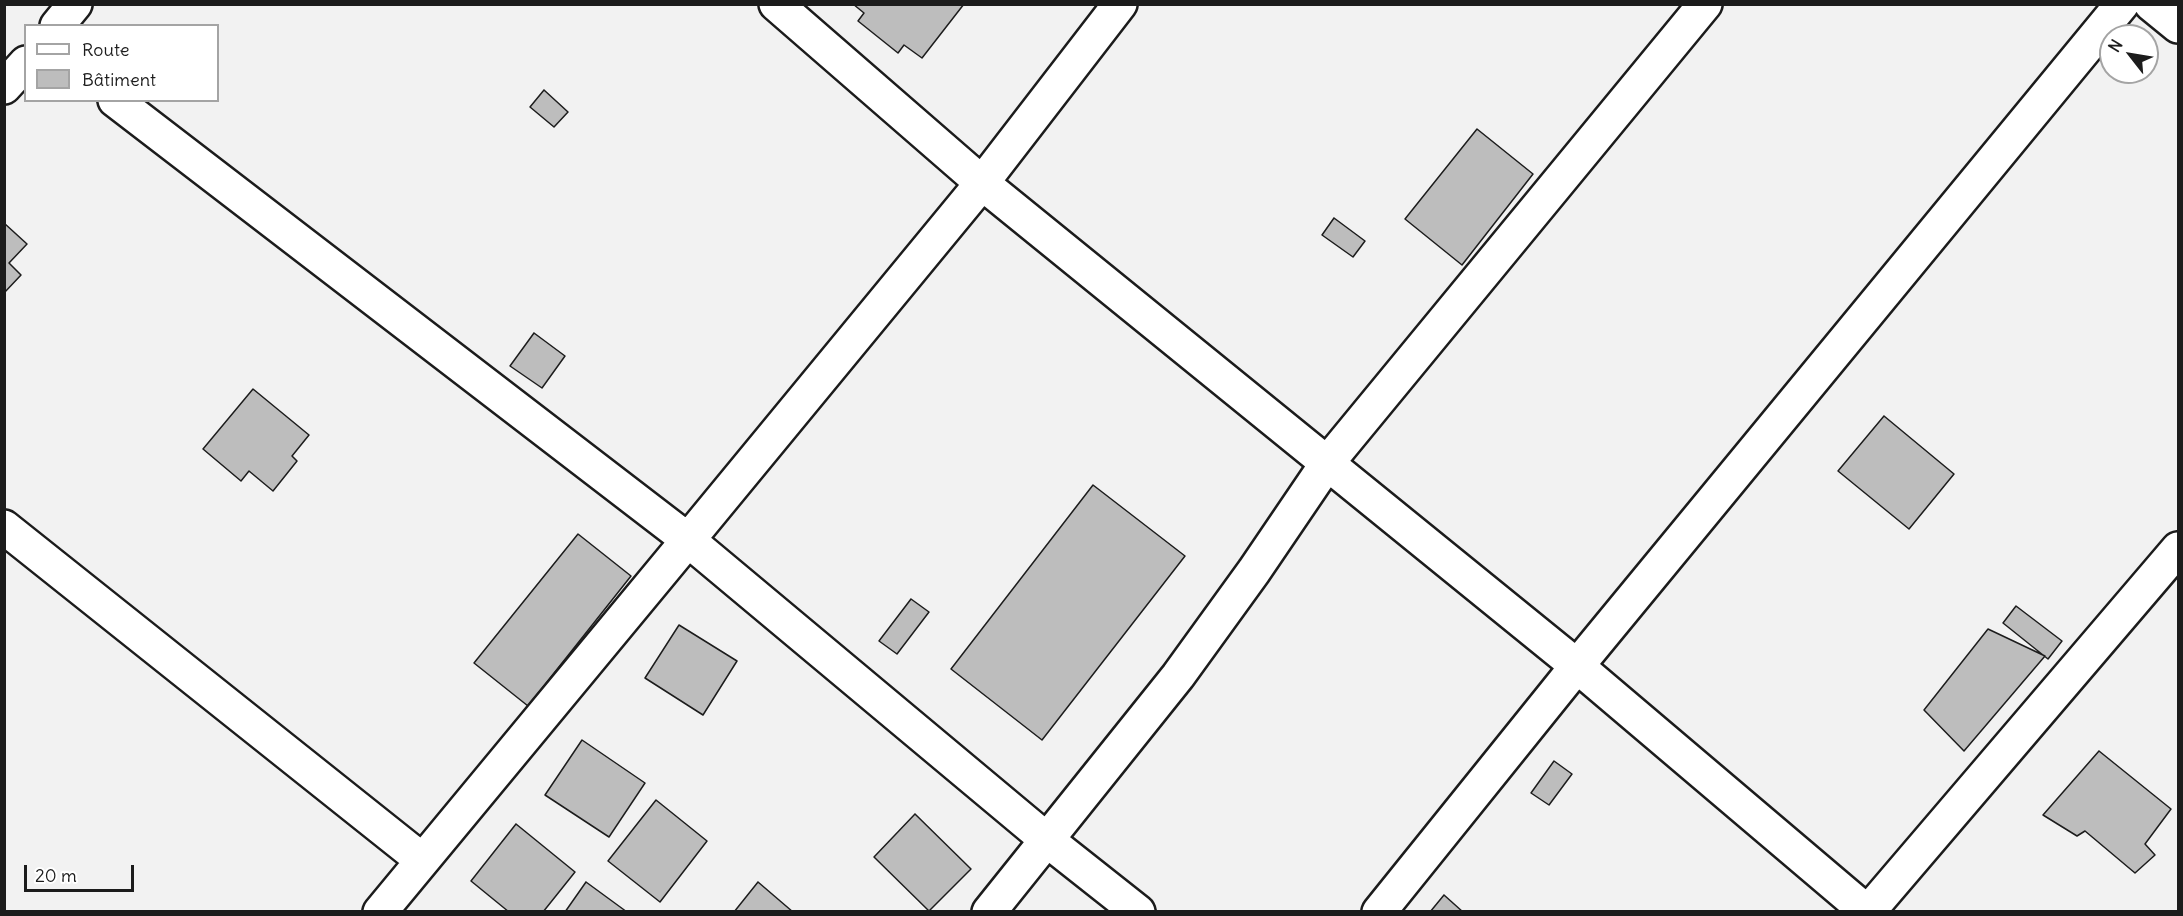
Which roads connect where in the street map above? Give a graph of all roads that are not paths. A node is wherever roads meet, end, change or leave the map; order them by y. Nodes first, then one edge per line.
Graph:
1 (75, 4) edge
2 (776, 4) edge
3 (1120, 4) edge
4 (1704, 4) edge
5 (2122, 4) edge
6 (2151, 4) edge
7 (59, 24) edge
8 (2178, 26) edge
9 (24, 65) edge
10 (4, 87) edge
11 (118, 102) edge
12 (982, 183) junction
13 (1328, 462) junction
14 (4, 527) edge
15 (688, 540) junction
16 (2178, 549) edge
17 (1577, 666) junction
18 (1047, 840) junction
19 (422, 860) junction
20 (380, 912) edge
21 (990, 912) edge
22 (1138, 912) edge
23 (1379, 912) edge
24 (1867, 912) edge

1 - 7 street
2 - 12 street
3 - 12 street
4 - 13 street
5 - 17 street
6 - 8 street
9 - 10 street
11 - 15 street
12 - 13 street
12 - 15 street
13 - 17 street
13 - 18 street
14 - 19 street
15 - 18 street
15 - 19 street
16 - 24 street
17 - 23 street
17 - 24 street
18 - 21 street
18 - 22 street
19 - 20 street

